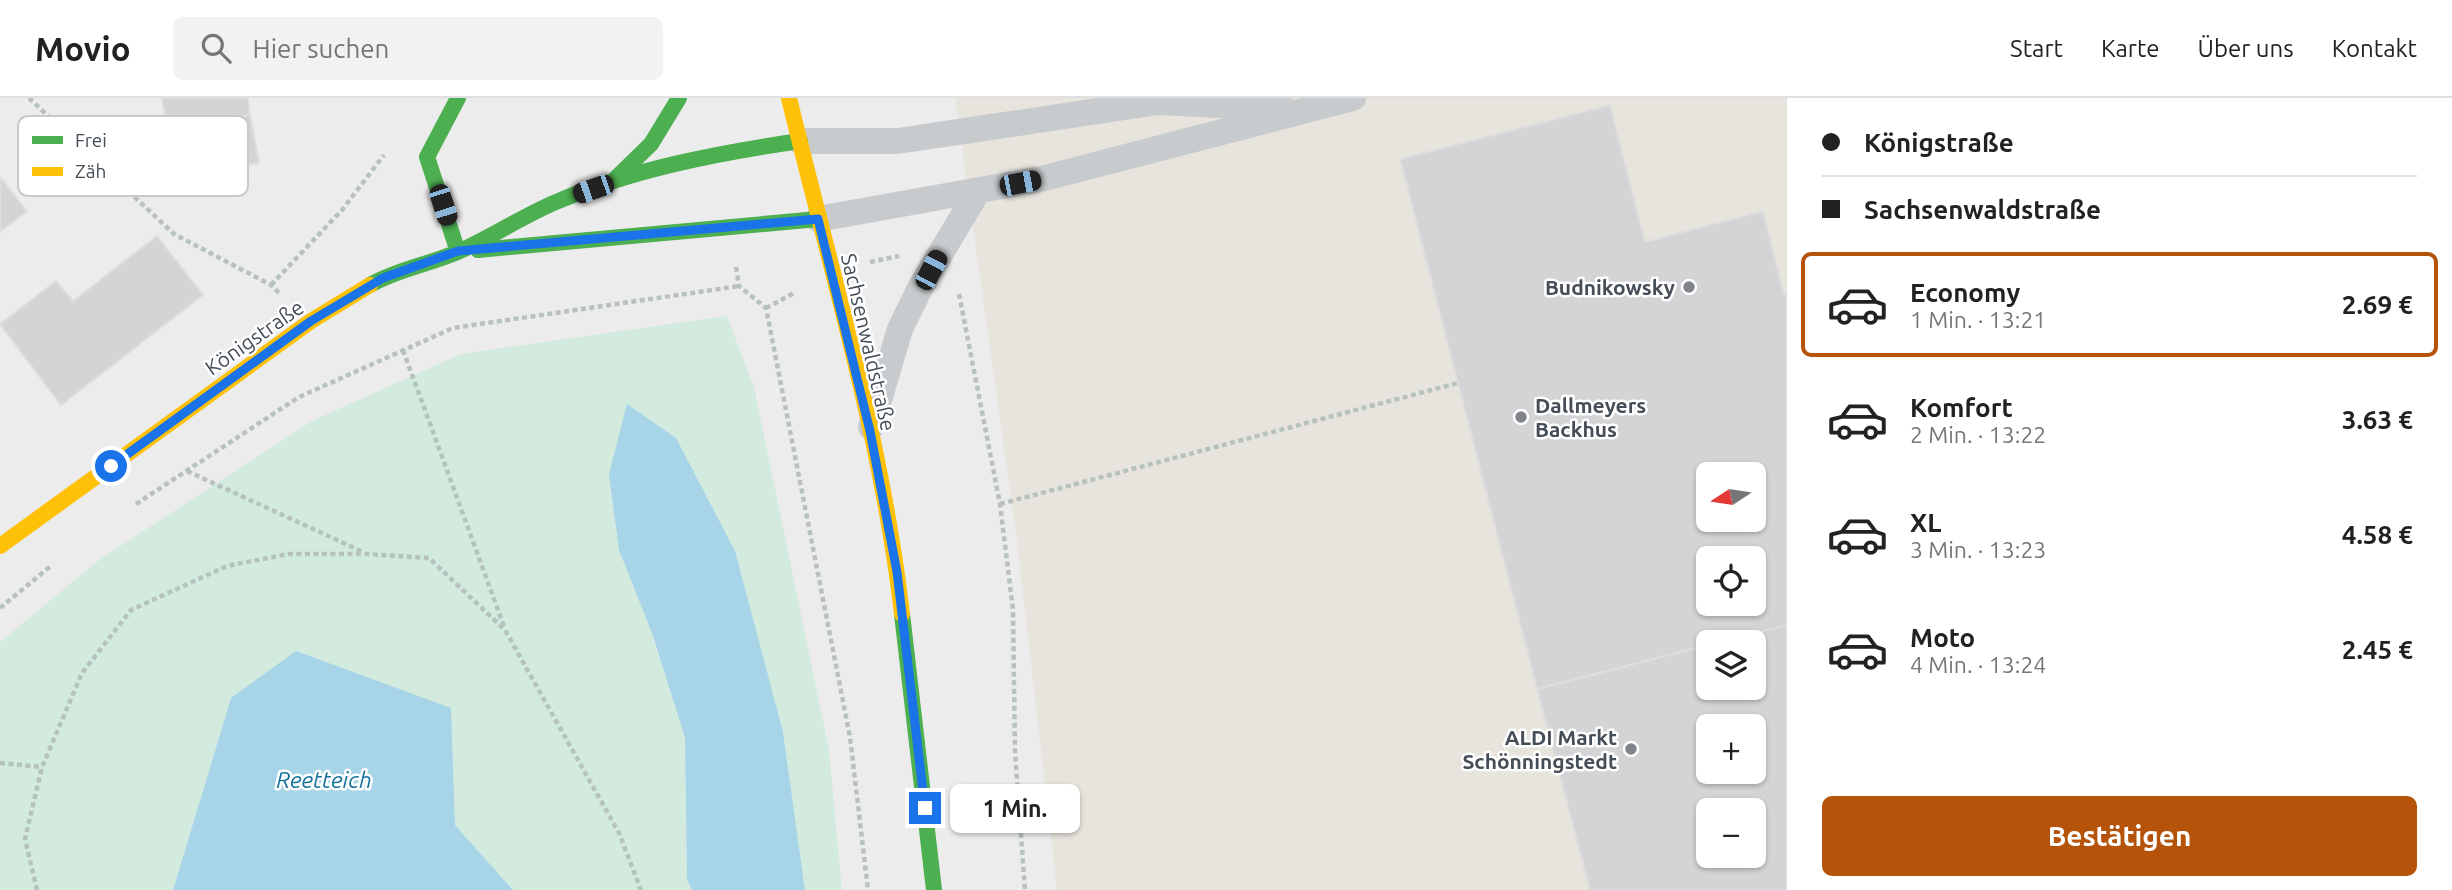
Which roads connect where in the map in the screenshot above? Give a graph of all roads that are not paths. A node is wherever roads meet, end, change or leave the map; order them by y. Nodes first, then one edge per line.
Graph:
1 (458, 98) edge
2 (679, 98) edge
3 (789, 98) edge
4 (1353, 98) edge
5 (1309, 109) junction
6 (800, 141) junction
7 (612, 183) junction
8 (978, 191) junction
9 (818, 219) junction
10 (458, 251) junction
11 (870, 431) junction
12 (0, 546) edge
13 (934, 890) edge

1 - 10 main road
2 - 7 main road
3 - 6 main road, Sachsenwaldstraße
4 - 5 lane
5 - 6 lane
5 - 8 lane
6 - 7 main road, Königstraße
6 - 9 main road, Sachsenwaldstraße
7 - 10 main road, Königstraße
8 - 9 lane
8 - 11 lane
9 - 10 main road
9 - 11 main road, Sachsenwaldstraße
10 - 12 main road, Königstraße
11 - 13 main road, Sachsenwaldstraße

